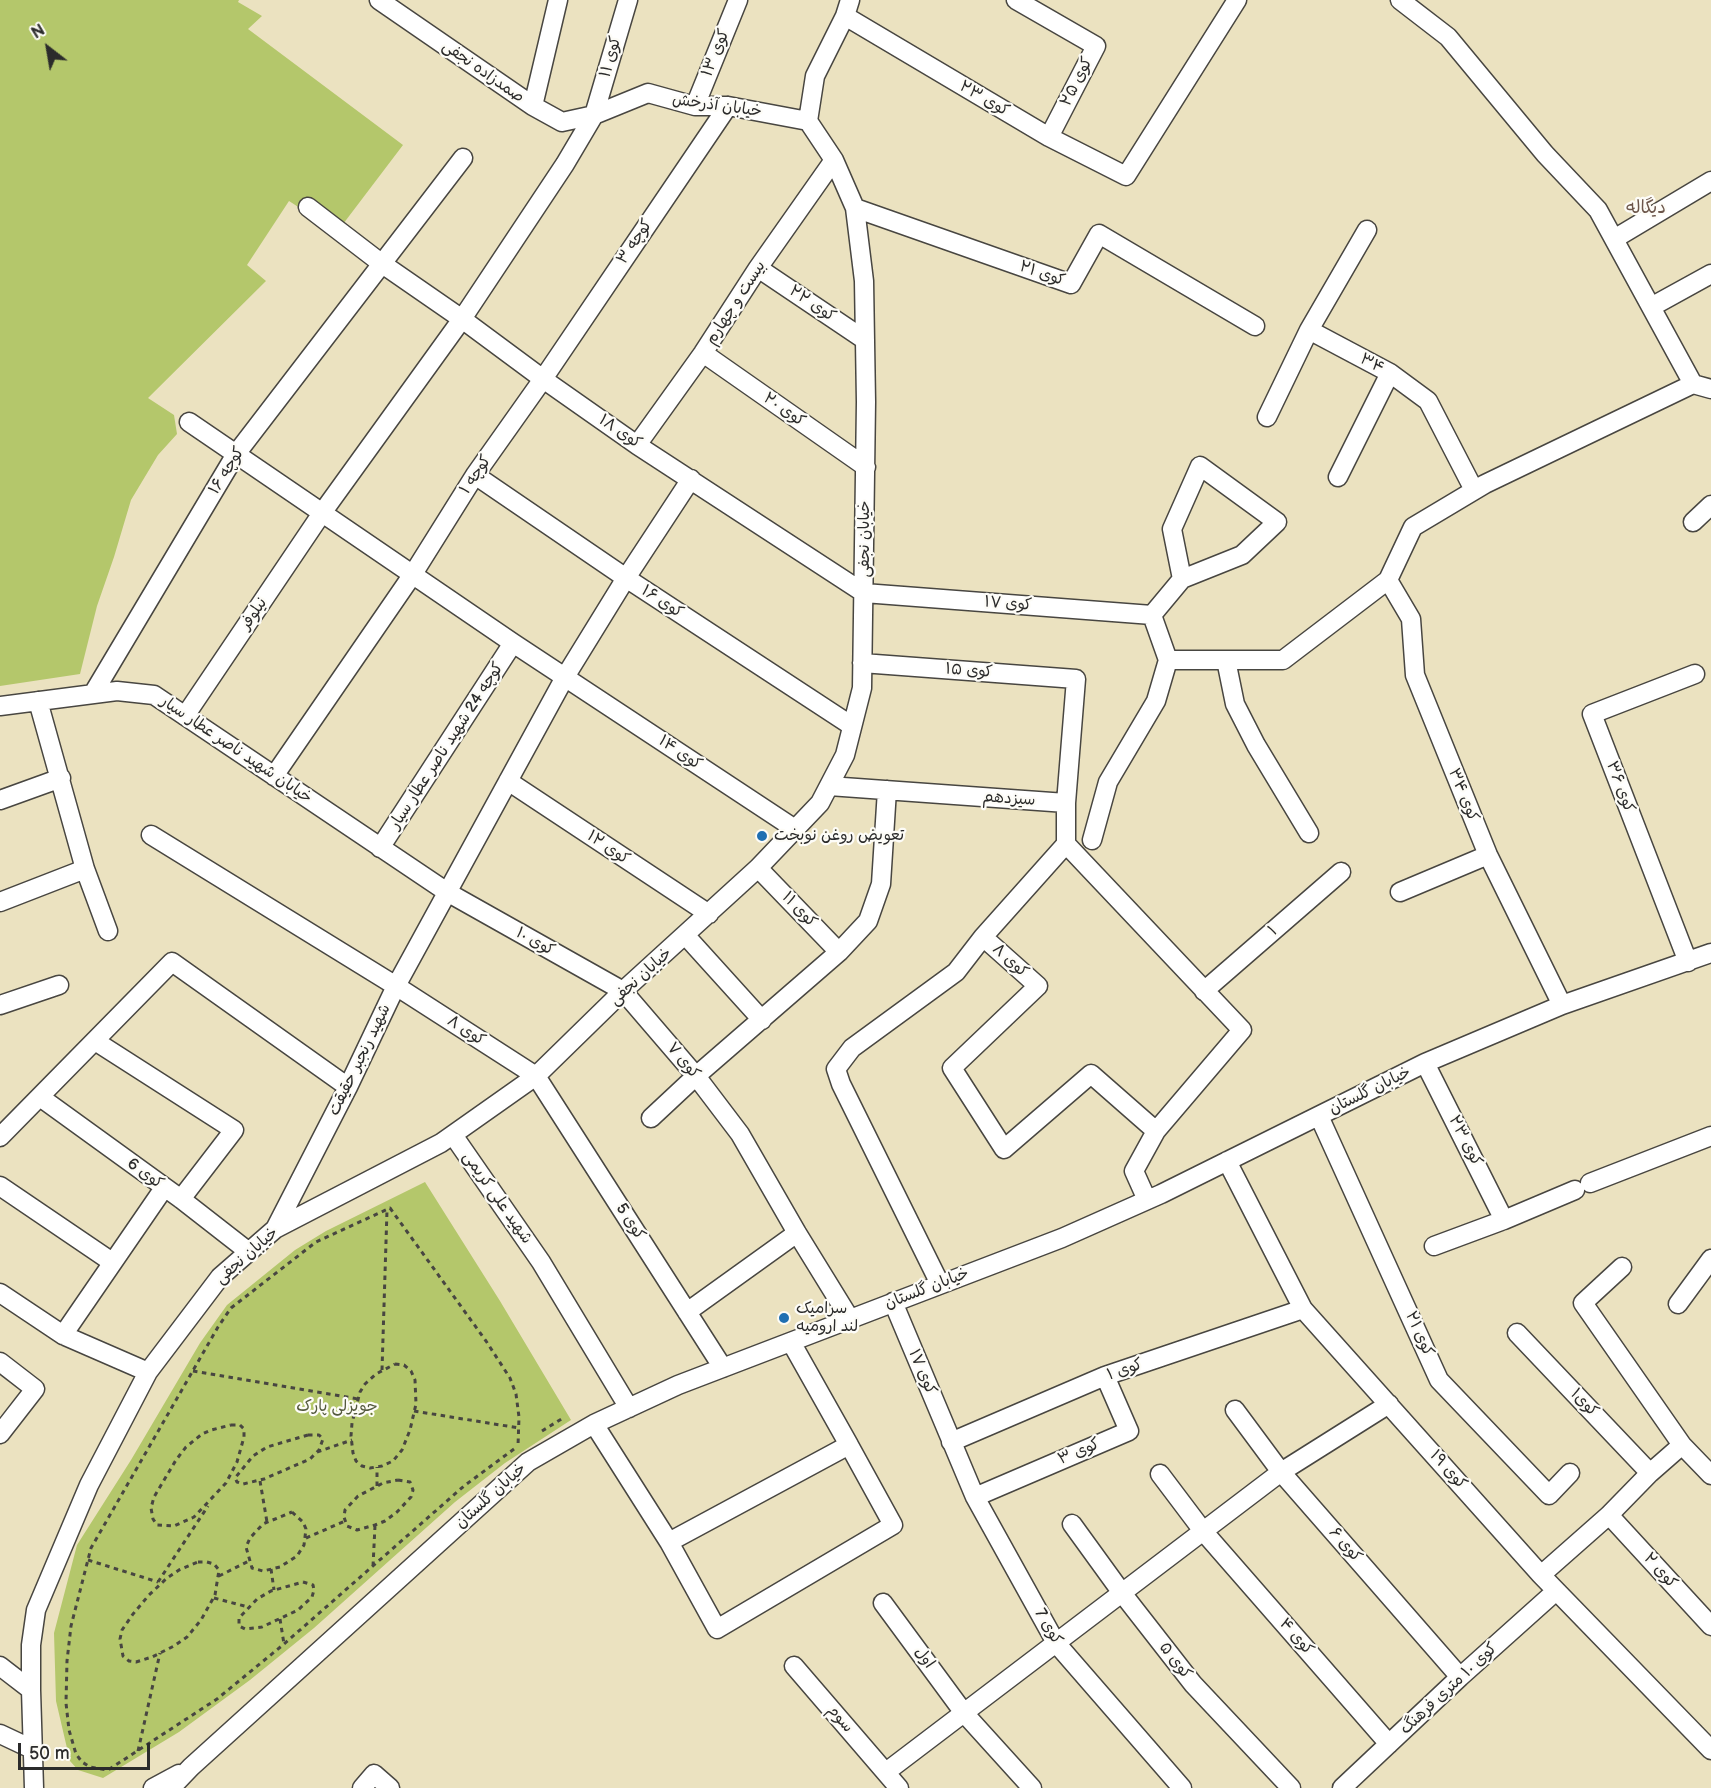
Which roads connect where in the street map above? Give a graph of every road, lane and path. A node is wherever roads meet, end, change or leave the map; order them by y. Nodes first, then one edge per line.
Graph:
1 (379, 0) edge
2 (558, 0) edge
3 (628, 0) edge
4 (738, 0) edge
5 (1016, 0) edge
6 (1237, 0) edge
7 (1400, 0) edge
8 (847, 8) edge
9 (533, 106) junction
10 (695, 106) junction
11 (728, 106) junction
12 (594, 115) junction
13 (808, 121) junction
14 (1049, 137) junction
15 (463, 158) dead end
16 (834, 159) junction
17 (1711, 181) edge
18 (308, 207) dead end
19 (855, 208) junction
20 (1367, 230) dead end
21 (1614, 239) junction
22 (381, 263) junction
23 (758, 268) junction
24 (1711, 274) edge
25 (1651, 307) junction
26 (462, 319) junction
27 (1256, 326) dead end
28 (1309, 330) junction
29 (865, 340) junction
30 (703, 353) junction
31 (1389, 373) junction
32 (543, 379) junction
33 (1702, 387) edge
34 (1267, 417) dead end
35 (189, 422) dead end
36 (637, 445) junction
37 (236, 454) junction
38 (866, 467) junction
39 (475, 475) junction
40 (1338, 477) dead end
41 (691, 479) junction
42 (1474, 490) junction
43 (1711, 505) edge
44 (322, 513) junction
45 (1694, 522) dead end
46 (413, 574) junction
47 (626, 578) junction
48 (1182, 579) junction
49 (1388, 580) junction
50 (864, 593) junction
51 (1152, 615) junction
52 (513, 643) junction
53 (1168, 660) junction
54 (1226, 660) junction
55 (862, 663) junction
56 (1695, 674) dead end
57 (565, 677) junction
58 (94, 692) junction
59 (38, 701) junction
60 (0, 706) edge
61 (185, 716) junction
62 (852, 726) junction
63 (274, 776) junction
64 (60, 778) junction
65 (508, 781) junction
66 (829, 786) junction
67 (887, 790) junction
68 (0, 800) edge
69 (1065, 803) junction
70 (795, 830) junction
71 (1310, 833) dead end
72 (151, 835) dead end
73 (1092, 840) dead end
74 (1066, 844) junction
75 (380, 848) junction
76 (1488, 855) junction
77 (758, 868) junction
78 (85, 869) junction
79 (1341, 872) dead end
80 (447, 892) junction
81 (1400, 892) dead end
82 (0, 902) edge
83 (709, 914) junction
84 (108, 931) dead end
85 (686, 936) junction
86 (983, 937) junction
87 (840, 952) junction
88 (1711, 953) edge
89 (1688, 962) junction
90 (59, 985) dead end
91 (396, 987) junction
92 (1204, 991) junction
93 (623, 992) junction
94 (0, 1005) edge
95 (1562, 1005) junction
96 (762, 1020) junction
97 (95, 1041) junction
98 (1425, 1063) junction
99 (536, 1076) junction
100 (696, 1076) junction
101 (348, 1087) junction
102 (40, 1097) junction
103 (1319, 1116) junction
104 (651, 1118) dead end
105 (1156, 1131) junction
106 (453, 1135) junction
107 (1711, 1136) edge
108 (0, 1137) edge
109 (1227, 1161) junction
110 (0, 1186) edge
111 (164, 1188) junction
112 (181, 1199) junction
113 (1147, 1200) junction
114 (387, 1210) junction
115 (1504, 1220) junction
116 (275, 1229) junction
117 (797, 1233) junction
118 (1434, 1246) dead end
119 (249, 1252) junction
120 (1711, 1259) edge
121 (112, 1262) junction
122 (1622, 1267) dead end
123 (940, 1284) junction
124 (0, 1293) edge
125 (893, 1302) junction
126 (1678, 1304) dead end
127 (1303, 1309) junction
128 (687, 1312) junction
129 (849, 1319) junction
130 (1517, 1333) dead end
131 (63, 1335) junction
132 (791, 1342) junction
133 (0, 1362) edge
134 (723, 1368) junction
135 (382, 1370) junction
136 (193, 1371) junction
137 (148, 1372) junction
138 (1105, 1376) junction
139 (358, 1399) junction
140 (1389, 1404) junction
141 (629, 1408) junction
142 (1235, 1410) dead end
143 (414, 1411) junction
144 (563, 1418) dead end
145 (594, 1424) junction
146 (519, 1428) junction
147 (0, 1434) edge
148 (536, 1435) dead end
149 (352, 1440) junction
150 (527, 1441) dead end
151 (951, 1442) junction
152 (849, 1445) junction
153 (518, 1446) junction
154 (1682, 1446) junction
155 (316, 1453) junction
156 (377, 1467) junction
157 (1281, 1472) junction
158 (1570, 1473) dead end
159 (1650, 1473) junction
160 (1160, 1474) dead end
161 (1711, 1475) edge
162 (260, 1480) junction
163 (376, 1486) junction
164 (216, 1494) junction
165 (975, 1497) junction
166 (1609, 1515) junction
167 (345, 1521) junction
168 (267, 1522) junction
169 (1072, 1524) dead end
170 (375, 1525) junction
171 (1203, 1531) junction
172 (306, 1538) junction
173 (669, 1542) junction
174 (88, 1560) junction
175 (249, 1562) junction
176 (373, 1566) junction
177 (271, 1569) junction
178 (1541, 1575) junction
179 (219, 1576) junction
180 (159, 1583) junction
181 (274, 1590) junction
182 (1556, 1590) junction
183 (1122, 1593) junction
184 (214, 1598) junction
185 (883, 1603) dead end
186 (248, 1607) junction
187 (280, 1619) junction
188 (1711, 1626) edge
189 (1056, 1643) junction
190 (284, 1644) junction
191 (160, 1653) junction
192 (0, 1666) edge
193 (794, 1666) dead end
194 (1460, 1677) junction
195 (31, 1690) junction
196 (964, 1713) junction
197 (0, 1734) edge
198 (1389, 1744) junction
199 (32, 1749) junction
200 (1711, 1750) edge
201 (138, 1752) junction
202 (191, 1767) junction
203 (886, 1772) junction
204 (368, 1781) edge
205 (34, 1788) edge
206 (153, 1788) edge
207 (171, 1788) edge
208 (390, 1788) edge
209 (899, 1788) edge
210 (1032, 1788) edge
211 (1182, 1788) edge
212 (1291, 1788) edge
213 (1342, 1788) edge

1 - 9 street, صمدزاده نجفی
2 - 9 street
3 - 12 street, کوی ۱۱
4 - 10 street, کوی ۱۳
5 - 14 street, کوی ۲۵
6 - 14 street, کوی ۲۳
7 - 21 street
8 - 13 street
8 - 14 street, کوی ۲۳
9 - 12 street, صمدزاده نجفی
10 - 11 street, خیابان آذرخش
10 - 12 street, خیابان آذرخش
11 - 13 street, خیابان آذرخش
11 - 32 street, کوچه ۳
12 - 26 street, کوی ۱۱
13 - 16 street, خیابان نجفی
15 - 22 street, کوچه ۱۶
16 - 19 street, خیابان نجفی
16 - 23 street, بیست و چهارم
17 - 21 street
18 - 22 street, کوی ۱۸
19 - 27 street, کوی ۲۱
19 - 29 street, خیابان نجفی
20 - 28 street
21 - 25 street
22 - 26 street, کوی ۱۸
22 - 37 street, کوچه ۱۶
23 - 29 street, کوی ۲۲
23 - 30 street, بیست و چهارم
24 - 25 street
25 - 33 street
26 - 32 street, کوی ۱۸
26 - 44 street, نیلوفر
28 - 31 street, ۳۴
28 - 34 street
29 - 38 street, خیابان نجفی
30 - 36 street, بیست و چهارم
30 - 38 street, کوی ۲۰
31 - 40 street
31 - 42 street, ۳۴
32 - 36 street, کوی ۱۸
32 - 39 street, کوچه ۱
33 - 42 street
35 - 37 street, کوی ۱۴
36 - 41 street, کوی ۱۸
37 - 44 street, کوی ۱۴
37 - 58 street, کوچه ۱۶
38 - 50 street, خیابان نجفی
39 - 46 street, کوچه ۱
39 - 47 street, کوی ۱۶
41 - 47 street, شهید رنجبر حقیقت
41 - 50 street, کوی ۱۸
42 - 49 street
43 - 45 street
44 - 46 street, کوی ۱۴
44 - 61 street, نیلوفر
46 - 52 street, کوی ۱۴
46 - 63 street, کوچه ۱
47 - 57 street, شهید رنجبر حقیقت
47 - 62 street, کوی ۱۶
48 - 48 street
48 - 51 street
49 - 54 street
49 - 76 street, کوی ۳۴
50 - 51 street, کوی ۱۷
50 - 55 street, خیابان نجفی
51 - 53 street
52 - 57 street, کوی ۱۴
52 - 75 street, کوچه 24 شهید ناصر عطار سیار
53 - 54 street
53 - 73 street
54 - 71 street
55 - 62 street, خیابان نجفی
55 - 69 street, کوی ۱۵
56 - 89 street, کوی ۳۶
57 - 65 street, شهید رنجبر حقیقت
57 - 70 street, کوی ۱۴
58 - 59 street, خیابان شهید ناصر عطار سیار
58 - 61 street, خیابان شهید ناصر عطار سیار
59 - 60 street, خیابان شهید ناصر عطار سیار
59 - 64 street
61 - 63 street, خیابان شهید ناصر عطار سیار
62 - 66 street, خیابان نجفی
63 - 75 street, خیابان شهید ناصر عطار سیار
64 - 68 street
64 - 78 street
65 - 80 street, شهید رنجبر حقیقت
65 - 83 street, کوی ۱۲
66 - 67 street, سیزدهم
66 - 70 street, خیابان نجفی
67 - 69 street, سیزدهم
67 - 87 street
69 - 74 street
70 - 77 street, خیابان نجفی
72 - 91 street, کوی ۸
74 - 86 street
74 - 92 street
75 - 80 street, خیابان شهید ناصر عطار سیار
76 - 81 street
76 - 95 street, کوی ۳۴
77 - 83 street, خیابان نجفی
77 - 87 street, کوی ۱۱
78 - 82 street
78 - 84 street
79 - 92 street, ۱
80 - 91 street, شهید رنجبر حقیقت
80 - 93 street, کوی ۱۰
83 - 85 street, خیابان نجفی
85 - 93 street, خیابان نجفی
85 - 96 street
86 - 105 street, کوی ۸
86 - 123 street
87 - 96 street
88 - 89 street, خیابان گلستان
89 - 95 street, خیابان گلستان
90 - 94 street
91 - 99 street, کوی ۸
91 - 101 street, شهید رنجبر حقیقت
92 - 105 street
93 - 99 street, خیابان نجفی
93 - 100 street, کوی ۷
95 - 98 street, خیابان گلستان
96 - 100 street
97 - 101 street
97 - 102 street
97 - 112 street
98 - 103 street, خیابان گلستان
98 - 115 street, کوی ۲۳
99 - 106 street, خیابان نجفی
99 - 128 street, کوی 5
100 - 104 street
100 - 117 street, کوی ۷
101 - 116 street, شهید رنجبر حقیقت
102 - 108 street
102 - 111 street, کوی 6
103 - 109 street, خیابان گلستان
103 - 158 street, کوی ۲۱
105 - 113 street
106 - 116 street, خیابان نجفی
106 - 141 street, شهید علی کریمی
107 - 115 street
109 - 113 street, خیابان گلستان
109 - 127 street, کوی ۱۹
110 - 121 street
111 - 112 street, کوی 6
111 - 121 street
112 - 119 street, کوی 6
113 - 123 street, خیابان گلستان
114 - 135 path
114 - 136 path
114 - 146 path
115 - 118 street
116 - 119 street, خیابان نجفی
117 - 128 street
117 - 129 street, کوی ۷
119 - 137 street, خیابان نجفی
120 - 126 street
121 - 131 street
122 - 154 street
123 - 125 street, خیابان گلستان
124 - 131 street
125 - 129 street, خیابان گلستان
125 - 151 street, کوی ۱۷
127 - 138 street, کوی ۱
127 - 140 street, کوی ۱۹
128 - 134 street, کوی 5
129 - 132 street, خیابان گلستان
130 - 159 street, کوی۱
131 - 137 street
132 - 134 street, خیابان گلستان
132 - 152 street
133 - 147 street
134 - 141 street, خیابان گلستان
135 - 139 path
135 - 143 path
136 - 139 path
136 - 174 path
137 - 195 street, خیابان نجفی
138 - 151 street, کوی ۱
138 - 165 street, کوی ۳
139 - 149 path
140 - 157 street
140 - 178 street, کوی ۱۹
141 - 145 street, خیابان گلستان
142 - 157 street, کوی ۶
143 - 146 path
143 - 156 path
144 - 148 path
145 - 173 street
145 - 202 street, خیابان گلستان
146 - 153 path
149 - 155 path
149 - 156 path
150 - 153 path
151 - 165 street, کوی 7
152 - 173 street
152 - 173 street
153 - 176 path
154 - 159 street
154 - 161 street
155 - 162 path
155 - 162 path
156 - 163 path
157 - 171 street
157 - 194 street, کوی ۶
159 - 166 street
160 - 171 street, کوی ۴
162 - 168 path
163 - 167 path
163 - 170 path
164 - 164 path
164 - 180 path
165 - 189 street, کوی 7
166 - 178 street
166 - 188 street, کوی ۲
167 - 170 path
167 - 172 path
168 - 172 path
168 - 175 path
169 - 183 street, کوی ۵
170 - 176 path
171 - 183 street
171 - 198 street, کوی ۴
172 - 177 path
174 - 180 path
174 - 201 path
175 - 177 path
175 - 179 path
176 - 190 path
177 - 181 path
178 - 182 street, کوی ۱۹
179 - 180 path
179 - 184 path
180 - 191 path
181 - 186 path
181 - 187 path
182 - 194 street, کوی ۱۰ متری فرهنگ
182 - 200 street, کوی ۱۹
183 - 189 street
183 - 212 street, کوی ۵
184 - 186 path
184 - 191 path
185 - 196 street, اول
186 - 187 path
187 - 190 path
189 - 196 street
189 - 211 street, کوی 7
190 - 201 path
191 - 201 path
192 - 195 street
193 - 203 street, سوم
194 - 198 street, کوی ۱۰ متری فرهنگ
195 - 199 street, خیابان نجفی
196 - 203 street
196 - 210 street, اول
197 - 199 street
198 - 213 street, کوی ۱۰ متری فرهنگ
199 - 205 street, خیابان نجفی
202 - 206 street
202 - 207 street
203 - 209 street, سوم
204 - 208 street

